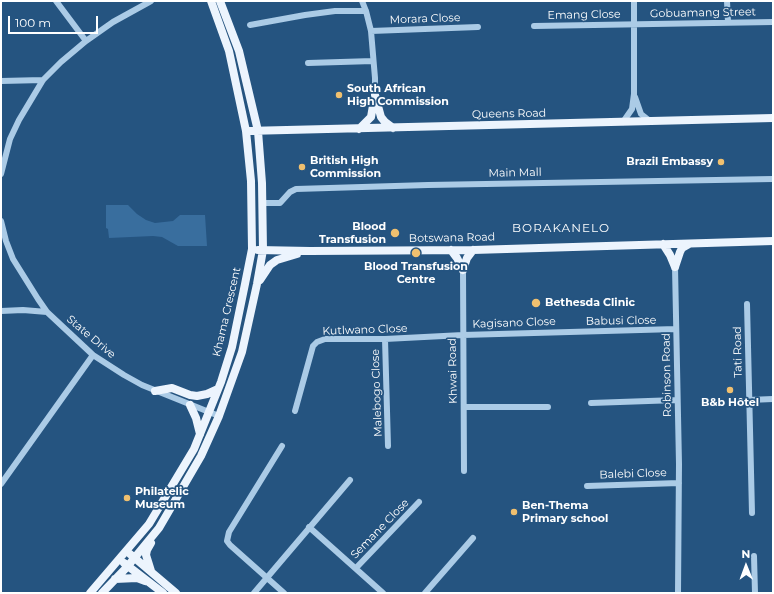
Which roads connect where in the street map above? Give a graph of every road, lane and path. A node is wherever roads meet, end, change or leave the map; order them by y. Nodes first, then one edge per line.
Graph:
1 (56, 1) edge
2 (150, 1) edge
3 (211, 1) edge
4 (220, 1) edge
5 (362, 1) edge
6 (634, 1) edge
7 (727, 1) edge
8 (366, 11) junction
9 (728, 22) junction
10 (773, 22) edge
11 (634, 24) junction
12 (250, 26) dead end
13 (478, 26) dead end
14 (534, 26) dead end
15 (371, 31) junction
16 (86, 41) junction
17 (373, 61) junction
18 (308, 63) dead end
19 (43, 80) junction
20 (1, 81) edge
21 (634, 94) junction
22 (375, 95) junction
23 (773, 118) edge
24 (650, 121) junction
25 (623, 122) junction
26 (393, 128) junction
27 (359, 129) junction
28 (258, 130) junction
29 (246, 131) junction
30 (1, 174) edge
31 (773, 179) edge
32 (262, 203) junction
33 (1, 221) edge
34 (773, 241) edge
35 (663, 244) junction
36 (690, 244) junction
37 (252, 250) junction
38 (263, 250) junction
39 (451, 250) junction
40 (473, 250) junction
41 (303, 251) junction
42 (675, 267) junction
43 (463, 270) junction
44 (257, 284) junction
45 (746, 304) dead end
46 (1, 311) edge
47 (47, 312) junction
48 (676, 329) junction
49 (566, 332) joint
50 (463, 335) junction
51 (385, 339) junction
52 (94, 355) junction
53 (218, 389) junction
54 (155, 391) junction
55 (677, 400) junction
56 (749, 400) junction
57 (773, 400) edge
58 (591, 403) dead end
59 (190, 405) junction
60 (464, 407) junction
61 (548, 407) dead end
62 (295, 411) dead end
63 (209, 412) junction
64 (220, 416) junction
65 (200, 435) junction
66 (282, 446) dead end
67 (388, 446) dead end
68 (464, 471) dead end
69 (350, 480) dead end
70 (679, 483) junction
71 (1, 484) edge
72 (587, 486) dead end
73 (419, 502) dead end
74 (752, 513) dead end
75 (309, 527) junction
76 (159, 528) junction
77 (473, 538) dead end
78 (127, 551) junction
79 (754, 556) dead end
80 (135, 558) junction
81 (119, 560) junction
82 (127, 567) junction
83 (356, 568) junction
84 (152, 572) junction
85 (266, 578) junction
86 (115, 579) junction
87 (151, 583) junction
88 (90, 593) edge
89 (102, 593) edge
90 (163, 593) edge
91 (176, 593) edge
92 (254, 593) edge
93 (284, 593) edge
94 (383, 593) edge
95 (425, 593) edge
96 (678, 593) edge
97 (755, 593) edge

1 - 16 street
2 - 16 street
3 - 29 main road, Khama Crescent
4 - 28 main road, Khama Crescent
5 - 8 street
6 - 11 street
7 - 9 street
8 - 12 street
8 - 15 street
9 - 10 street, Gobuamang Street
9 - 11 street, Gobuamang Street
11 - 14 street, Emang Close
11 - 21 street
13 - 15 street, Morara Close
15 - 17 street
16 - 19 street
17 - 18 street
17 - 22 street
19 - 20 street
19 - 30 street
21 - 24 street
21 - 25 street
22 - 26 main road
22 - 27 main road
23 - 24 main road, Queens Road
24 - 25 main road, Queens Road
25 - 26 main road, Queens Road
26 - 27 main road, Queens Road
27 - 28 main road, Queens Road
28 - 29 main road, Queens Road
28 - 32 main road, Khama Crescent
29 - 37 main road, Khama Crescent
31 - 32 street, Main Mall
32 - 38 main road, Khama Crescent
33 - 47 street, State Drive
34 - 36 main road, Botswana Road
35 - 36 main road, Botswana Road
35 - 40 main road, Botswana Road
35 - 42 main road
36 - 42 main road
37 - 38 main road, Botswana Road
37 - 53 main road, Khama Crescent
38 - 41 main road, Botswana Road
38 - 44 main road, Khama Crescent
39 - 40 main road, Botswana Road
39 - 41 main road, Botswana Road
39 - 43 main road
40 - 43 main road
41 - 44 main road
42 - 48 street, Robinson Road
43 - 50 street, Khwai Road
44 - 64 main road, Khama Crescent
45 - 56 street, Tati Road
46 - 47 street
47 - 52 street, State Drive
48 - 49 street, Babusi Close
48 - 55 street, Robinson Road
49 - 50 street, Kagisano Close
50 - 51 street, Kutlwano Close
50 - 60 street, Khwai Road
51 - 62 street, Kutlwano Close
51 - 67 street, Malebogo Close
52 - 54 street, State Drive
52 - 71 street
53 - 54 main road
53 - 63 main road, Khama Crescent
54 - 59 street, State Drive
55 - 58 street
55 - 70 street, Robinson Road
56 - 57 street
56 - 74 street, Tati Road
59 - 63 street, State Drive
59 - 65 main road
60 - 61 street
60 - 68 street, Khwai Road
63 - 64 street, State Drive
63 - 65 main road, Khama Crescent
64 - 76 main road, Khama Crescent
65 - 78 main road, Khama Crescent
66 - 85 street
69 - 75 street
70 - 72 street, Balebi Close
70 - 96 street, Robinson Road
73 - 83 street, Semane Close
75 - 83 street
75 - 85 street
76 - 80 main road, Khama Crescent
76 - 84 main road
77 - 95 street
78 - 80 main road
78 - 81 main road, Khama Crescent
79 - 97 street
80 - 82 main road, Khama Crescent
80 - 84 main road
81 - 82 main road
81 - 88 main road, Khama Crescent
82 - 86 main road, Khama Crescent
82 - 87 main road
83 - 94 street
84 - 91 main road
85 - 92 street
85 - 93 street
86 - 87 main road
86 - 89 main road, Khama Crescent
87 - 90 main road

